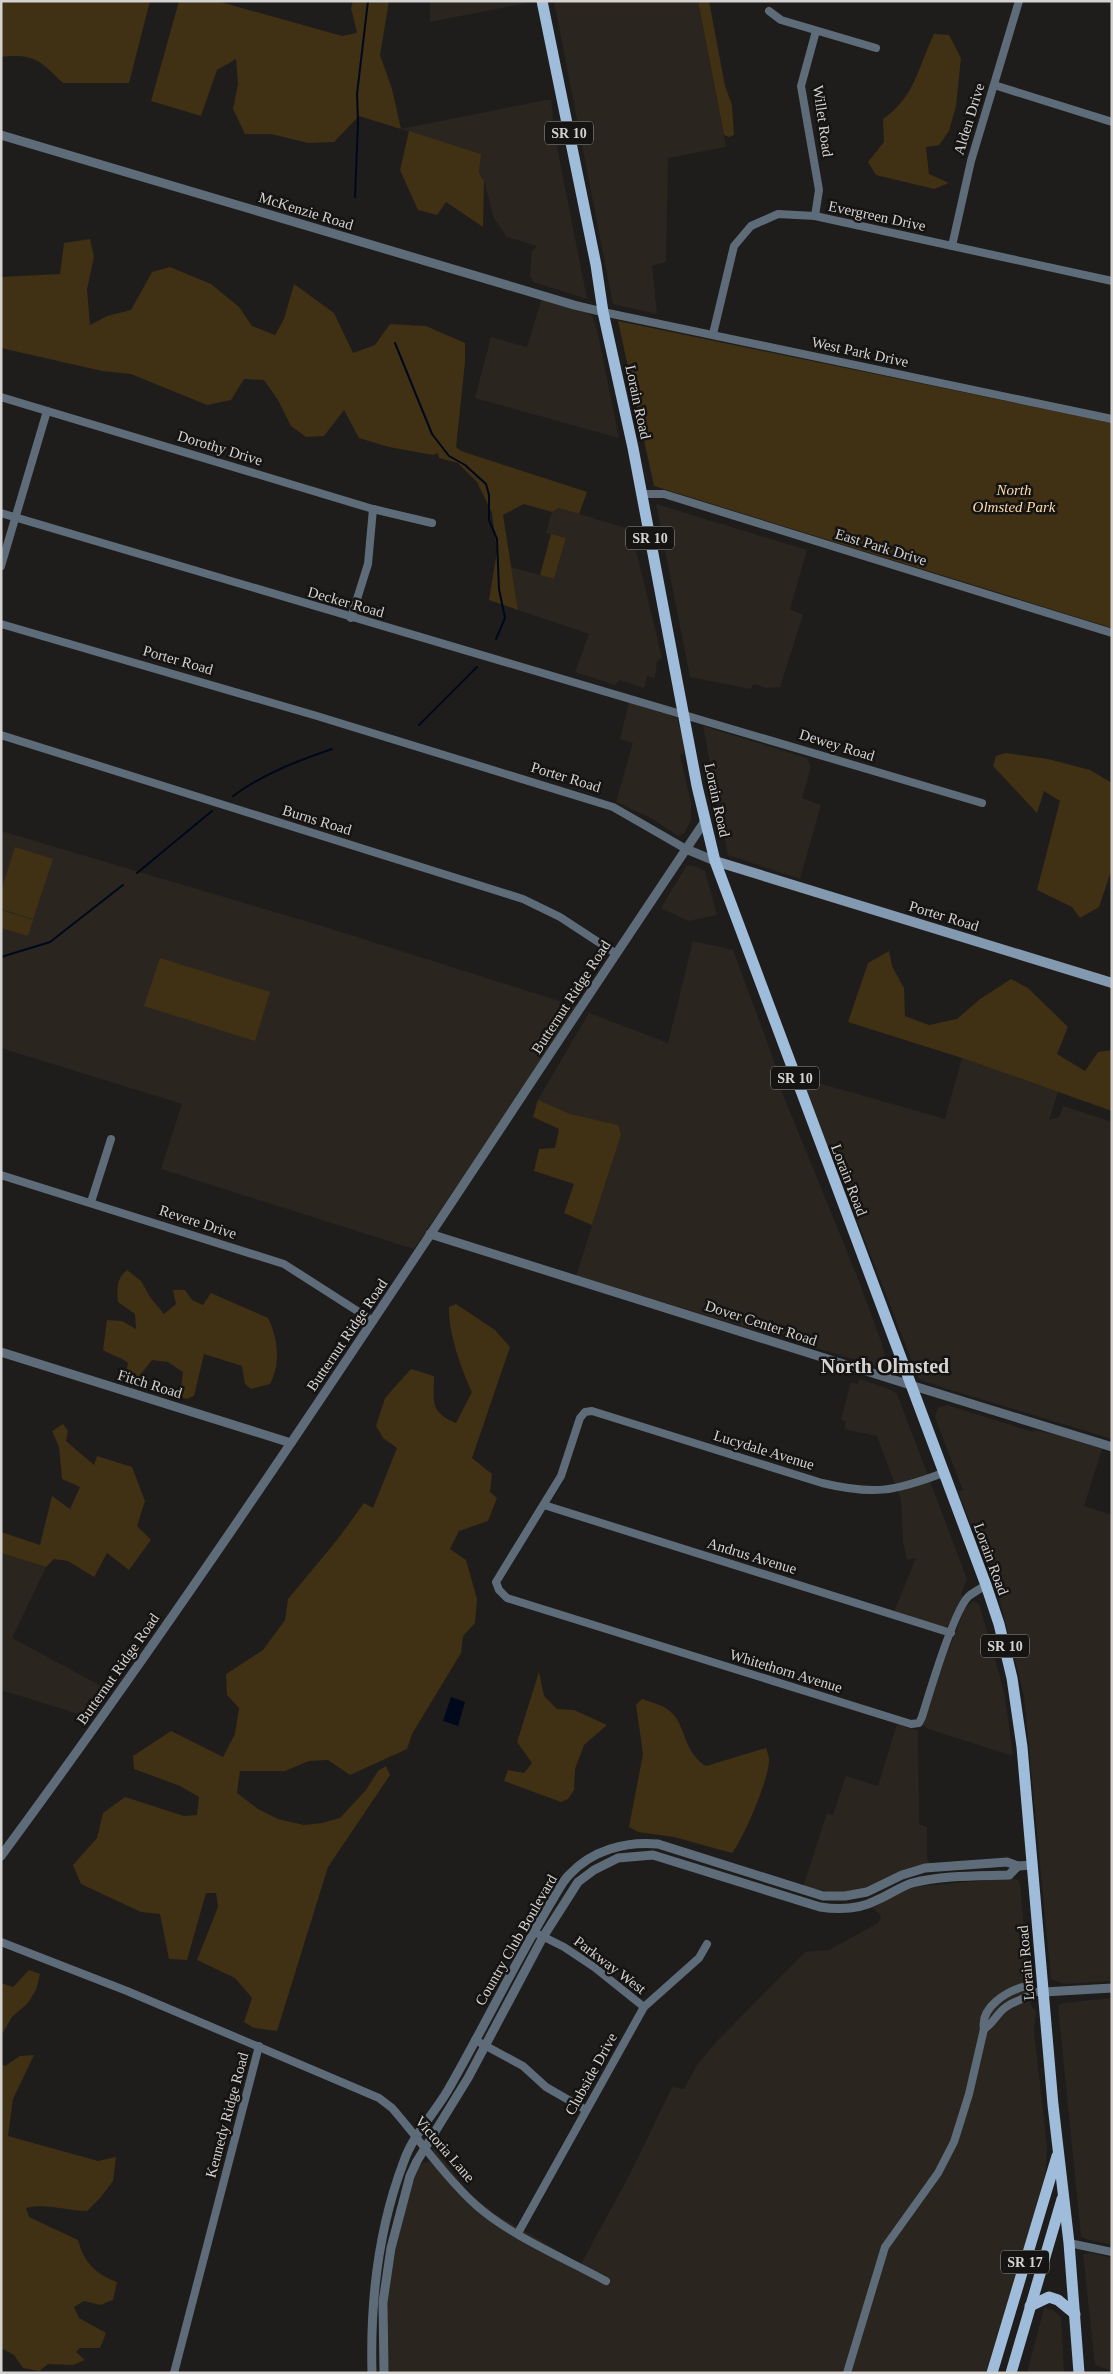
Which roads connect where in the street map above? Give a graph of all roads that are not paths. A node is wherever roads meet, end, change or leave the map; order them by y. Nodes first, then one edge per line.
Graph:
1 (542, 1) edge
2 (1019, 1) edge
3 (769, 11) dead end
4 (816, 31) junction
5 (876, 48) dead end
6 (994, 85) junction
7 (1112, 122) edge
8 (1, 135) edge
9 (815, 216) junction
10 (952, 246) junction
11 (1112, 281) edge
12 (603, 312) junction
13 (713, 334) junction
14 (1, 397) edge
15 (47, 411) junction
16 (1112, 419) edge
17 (642, 494) junction
18 (374, 509) junction
19 (1, 513) edge
20 (15, 518) junction
21 (432, 523) dead end
22 (1, 566) edge
23 (351, 618) junction
24 (1, 624) edge
25 (1112, 633) edge
26 (684, 714) junction
27 (1, 735) edge
28 (982, 803) dead end
29 (705, 821) junction
30 (686, 849) junction
31 (715, 861) junction
32 (615, 953) junction
33 (1112, 983) edge
34 (111, 1139) dead end
35 (1, 1175) edge
36 (91, 1202) junction
37 (430, 1234) junction
38 (373, 1322) junction
39 (1, 1352) edge
40 (912, 1387) junction
41 (291, 1443) junction
42 (1112, 1446) edge
43 (943, 1473) junction
44 (544, 1505) junction
45 (986, 1585) junction
46 (951, 1633) junction
47 (1, 1856) edge
48 (1018, 1866) junction
49 (1032, 1866) junction
50 (534, 1932) junction
51 (543, 1937) junction
52 (1, 1942) edge
53 (707, 1944) dead end
54 (1112, 1988) edge
55 (1039, 1992) junction
56 (644, 2007) junction
57 (984, 2030) junction
58 (475, 2040) junction
59 (485, 2045) junction
60 (259, 2046) junction
61 (586, 2110) junction
62 (416, 2136) junction
63 (425, 2148) junction
64 (1058, 2152) junction
65 (1063, 2195) junction
66 (518, 2233) junction
67 (1069, 2243) junction
68 (1112, 2252) edge
69 (606, 2281) dead end
70 (1030, 2306) junction
71 (1075, 2314) junction
72 (174, 2373) edge
73 (372, 2373) edge
74 (384, 2373) edge
75 (848, 2373) edge
76 (992, 2373) edge
77 (1011, 2373) edge
78 (1079, 2373) edge

1 - 12 main road, Lorain Road / SR 10
2 - 6 street, Alden Drive
3 - 4 street
4 - 5 street
4 - 9 street, Willet Road
6 - 7 street
6 - 10 street, Alden Drive
8 - 12 street, McKenzie Road
9 - 10 street, Evergreen Drive
9 - 13 street, Evergreen Drive
10 - 11 street, Evergreen Drive
12 - 13 street, West Park Drive
12 - 17 main road, Lorain Road / SR 10
13 - 16 street, West Park Drive
14 - 15 street, Dorothy Drive
15 - 18 street, Dorothy Drive
15 - 20 street
17 - 25 street, East Park Drive
17 - 26 main road, Lorain Road / SR 10
18 - 21 street, Dorothy Drive
18 - 23 street
19 - 20 street, Decker Road
20 - 22 street
20 - 23 street, Decker Road
23 - 26 street, Decker Road
24 - 30 street, Porter Road
26 - 28 street, Dewey Road
26 - 29 main road, Lorain Road / SR 10
27 - 32 street, Burns Road
29 - 30 street, Butternut Ridge Road
29 - 31 main road, Lorain Road / SR 10
30 - 31 street, Porter Road
30 - 32 street, Butternut Ridge Road
31 - 33 main road, Porter Road
31 - 40 main road, Lorain Road / SR 10
32 - 37 street, Butternut Ridge Road
34 - 36 street
35 - 36 street, Revere Drive
36 - 38 street, Revere Drive
37 - 38 street, Butternut Ridge Road
37 - 40 street, Dover Center Road
38 - 41 street, Butternut Ridge Road
39 - 41 street, Fitch Road
40 - 42 street, Dover Center Road
40 - 43 main road, Lorain Road / SR 10
41 - 47 street, Butternut Ridge Road
43 - 44 street, Lucydale Avenue
43 - 45 main road, Lorain Road / SR 10
44 - 46 street, Andrus Avenue
44 - 46 street, Whitethorn Avenue
45 - 46 street, Whitethorn Avenue
45 - 49 main road, Lorain Road / SR 10
48 - 49 street, Country Club Boulevard
48 - 50 street, Country Club Boulevard
48 - 51 street, Country Club Boulevard
49 - 55 main road, Lorain Road / SR 10
50 - 51 street, Parkway West
50 - 58 street, Country Club Boulevard
51 - 56 street, Parkway West
51 - 59 street, Country Club Boulevard
52 - 60 street, Kennedy Ridge Road
53 - 56 street, Clubside Drive
54 - 55 street
55 - 57 street
55 - 57 street
55 - 64 main road, Lorain Road / SR 10
56 - 61 street, Clubside Drive
57 - 75 street
58 - 59 street
58 - 62 street, Country Club Boulevard
59 - 61 street
59 - 63 street, Country Club Boulevard
60 - 62 street, Victoria Lane
60 - 72 street, Kennedy Ridge Road
61 - 66 street, Clubside Drive
62 - 63 street, Victoria Lane
62 - 73 street, Country Club Boulevard
63 - 66 street, Victoria Lane
63 - 74 street, Country Club Boulevard
64 - 65 main road, Lorain Road / SR 10
64 - 76 main road, SR 17
65 - 67 main road, Lorain Road / SR 10
65 - 70 main road, SR 17
66 - 69 street, Victoria Lane
67 - 68 street
67 - 71 main road, Lorain Road / SR 10
70 - 71 main road
70 - 77 main road, SR 17
71 - 78 main road, Lorain Road / SR 10

